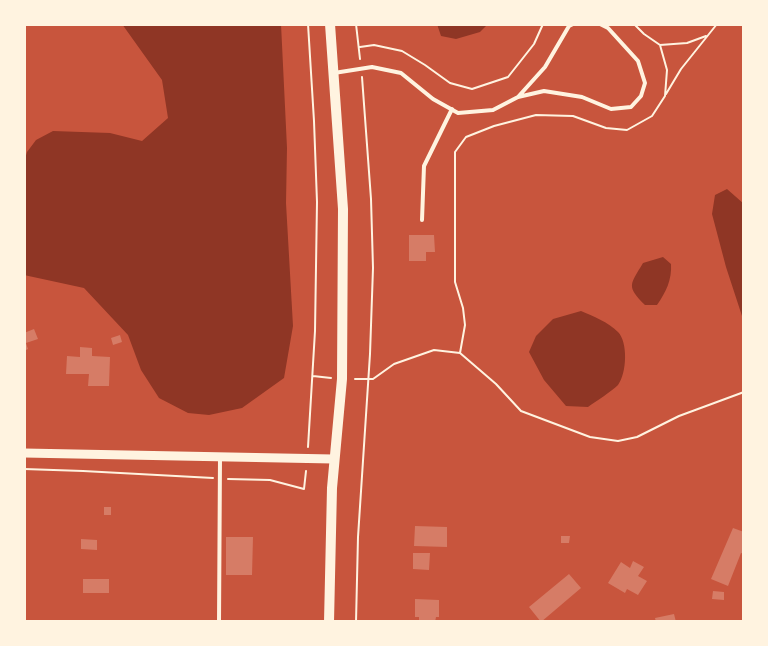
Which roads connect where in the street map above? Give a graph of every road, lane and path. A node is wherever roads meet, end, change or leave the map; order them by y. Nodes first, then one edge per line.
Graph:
1 (308, 24) edge
2 (330, 24) edge
3 (356, 24) edge
4 (543, 24) edge
5 (573, 24) edge
6 (600, 24) edge
7 (634, 24) edge
8 (717, 24) edge
9 (709, 35) junction
10 (660, 45) junction
11 (358, 47) junction
12 (361, 69) junction
13 (333, 73) junction
14 (665, 96) junction
15 (518, 97) junction
16 (452, 109) junction
17 (422, 220) dead end
18 (460, 353) junction
19 (368, 380) junction
20 (744, 392) edge
21 (24, 453) edge
22 (220, 457) junction
23 (308, 459) junction
24 (333, 459) junction
25 (24, 469) edge
26 (220, 478) junction
27 (219, 622) edge
28 (329, 622) edge
29 (356, 622) edge

1 - 23 path
2 - 13 main road
3 - 11 path
4 - 11 path
5 - 15 lane
6 - 15 lane
7 - 10 path
8 - 9 path
9 - 10 path
9 - 14 path
10 - 14 path
11 - 12 path
12 - 13 lane
12 - 16 lane
12 - 19 path
13 - 24 main road
14 - 18 path
15 - 16 lane
16 - 17 lane
18 - 19 path
18 - 20 path
19 - 29 path
21 - 22 street
22 - 23 street
22 - 26 lane
23 - 24 street
23 - 26 path
24 - 28 main road
25 - 26 path
26 - 27 lane

